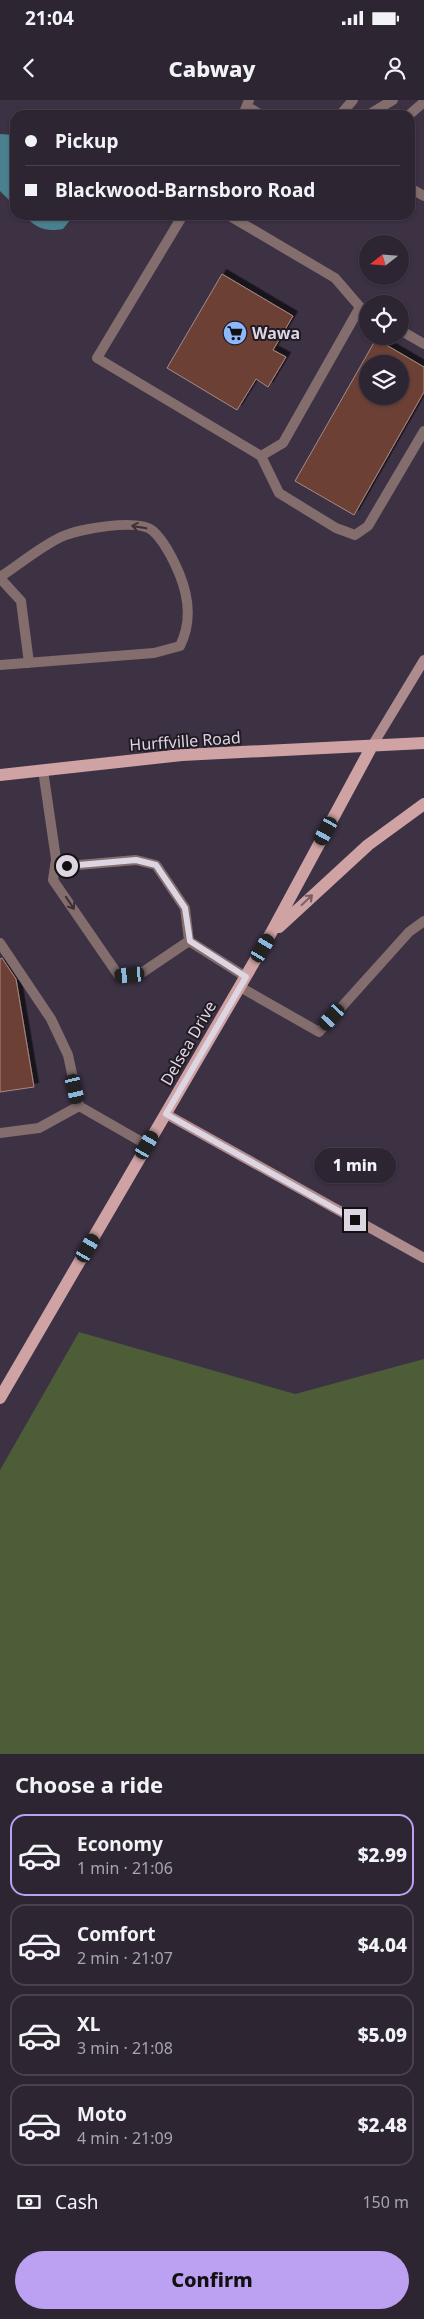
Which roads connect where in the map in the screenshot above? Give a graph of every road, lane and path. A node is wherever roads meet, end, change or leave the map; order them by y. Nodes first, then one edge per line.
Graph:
1 (354, 100) edge
2 (393, 100) edge
3 (345, 110) edge
4 (376, 110) edge
5 (180, 220) edge
6 (236, 220) edge
7 (359, 304) edge
8 (359, 318) edge
9 (409, 335) edge
10 (424, 344) edge
11 (424, 431) edge
12 (261, 456) junction
13 (0, 577) edge
14 (424, 660) edge
15 (28, 663) junction
16 (0, 665) edge
17 (424, 743) edge
18 (372, 746) junction
19 (43, 770) junction
20 (0, 775) edge
21 (424, 804) edge
22 (56, 860) junction
23 (424, 921) edge
24 (271, 933) junction
25 (190, 941) junction
26 (0, 943) edge
27 (243, 982) junction
28 (79, 1106) junction
29 (166, 1114) junction
30 (0, 1133) edge
31 (147, 1145) junction
32 (424, 1258) edge
33 (0, 1398) edge

1 - 3 lane
2 - 4 lane
5 - 12 lane
6 - 7 lane
8 - 12 lane
9 - 10 lane
11 - 12 lane
13 - 15 lane
15 -> 13 lane
14 - 18 main road
15 - 16 lane
17 - 18 main road
18 - 19 main road, Hurffville Road
18 - 24 main road, Delsea Drive
19 - 20 main road, Hurffville Road
19 - 22 lane
24 -> 21 main road
22 - 25 lane
22 -> 25 lane
23 - 27 lane
24 - 27 main road, Delsea Drive
25 - 27 lane
26 - 28 lane
27 - 29 main road, Delsea Drive
28 - 30 lane
28 - 31 lane
29 - 31 main road, Delsea Drive
29 - 32 main road
31 - 33 main road, Delsea Drive

